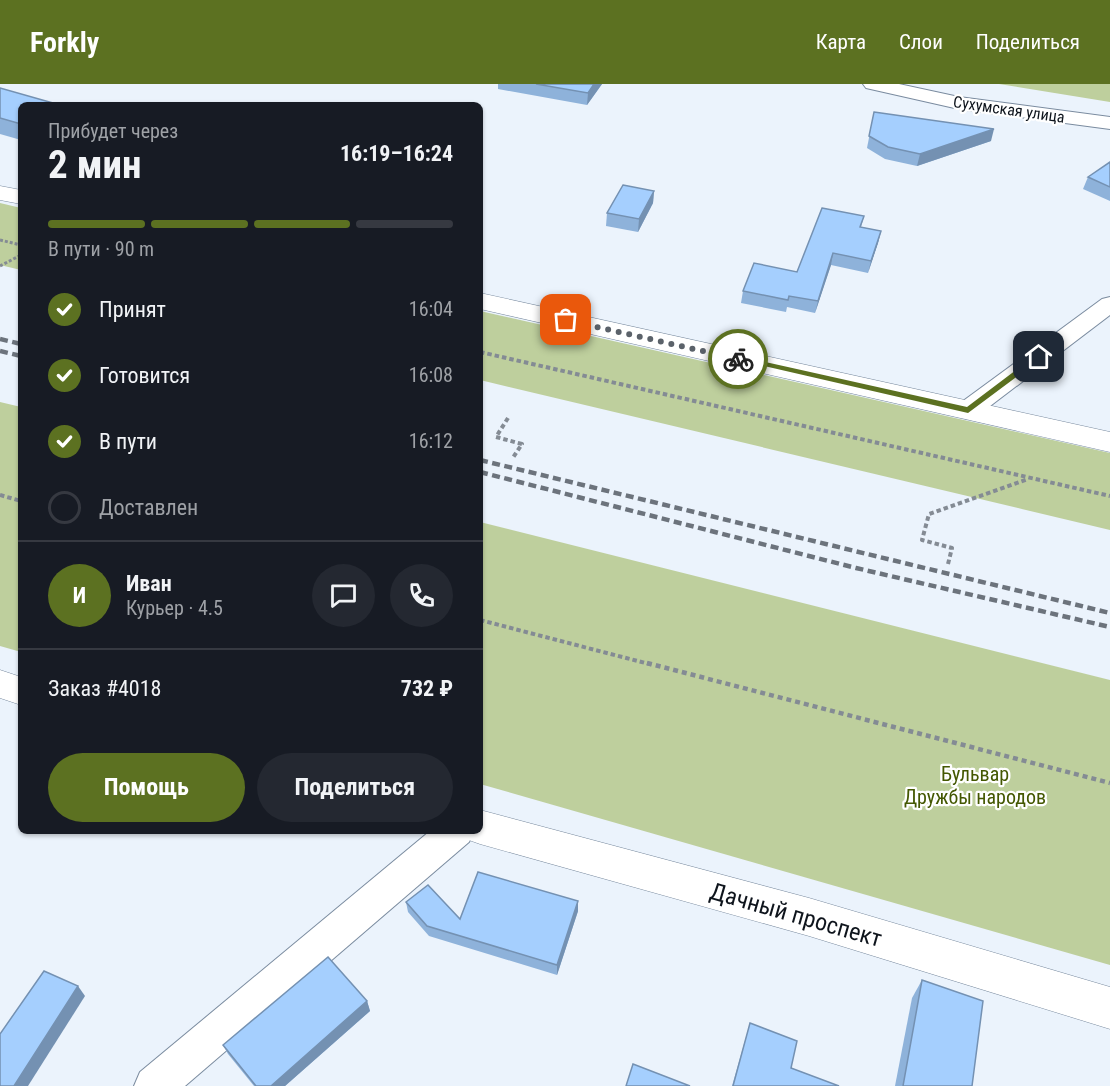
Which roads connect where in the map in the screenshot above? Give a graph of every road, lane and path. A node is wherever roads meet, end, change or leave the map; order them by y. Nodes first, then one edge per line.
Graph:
1 (873, 84) edge
2 (1110, 123) edge
3 (0, 193) edge
4 (18, 196) edge
5 (0, 240) edge
6 (18, 244) edge
7 (18, 257) edge
8 (0, 266) edge
9 (483, 302) edge
10 (1110, 304) edge
11 (483, 353) edge
12 (968, 410) junction
13 (508, 418) dead end
14 (1110, 442) edge
15 (512, 459) dead end
16 (1029, 478) junction
17 (0, 495) edge
18 (1110, 496) edge
19 (18, 500) edge
20 (948, 564) dead end
21 (483, 621) edge
22 (0, 684) edge
23 (18, 690) edge
24 (1110, 783) edge
25 (483, 828) edge
26 (452, 834) edge
27 (1110, 1008) edge
28 (154, 1086) edge

1 - 2 street, Сухумская улица
3 - 4 street
5 - 6 path
7 - 8 path
9 - 12 street
10 - 12 street
11 - 16 path
12 - 14 street
13 - 15 path
16 - 18 path
16 - 20 path
17 - 19 path
21 - 24 path
22 - 23 street
25 - 27 street, Дачный проспект
26 - 28 street

